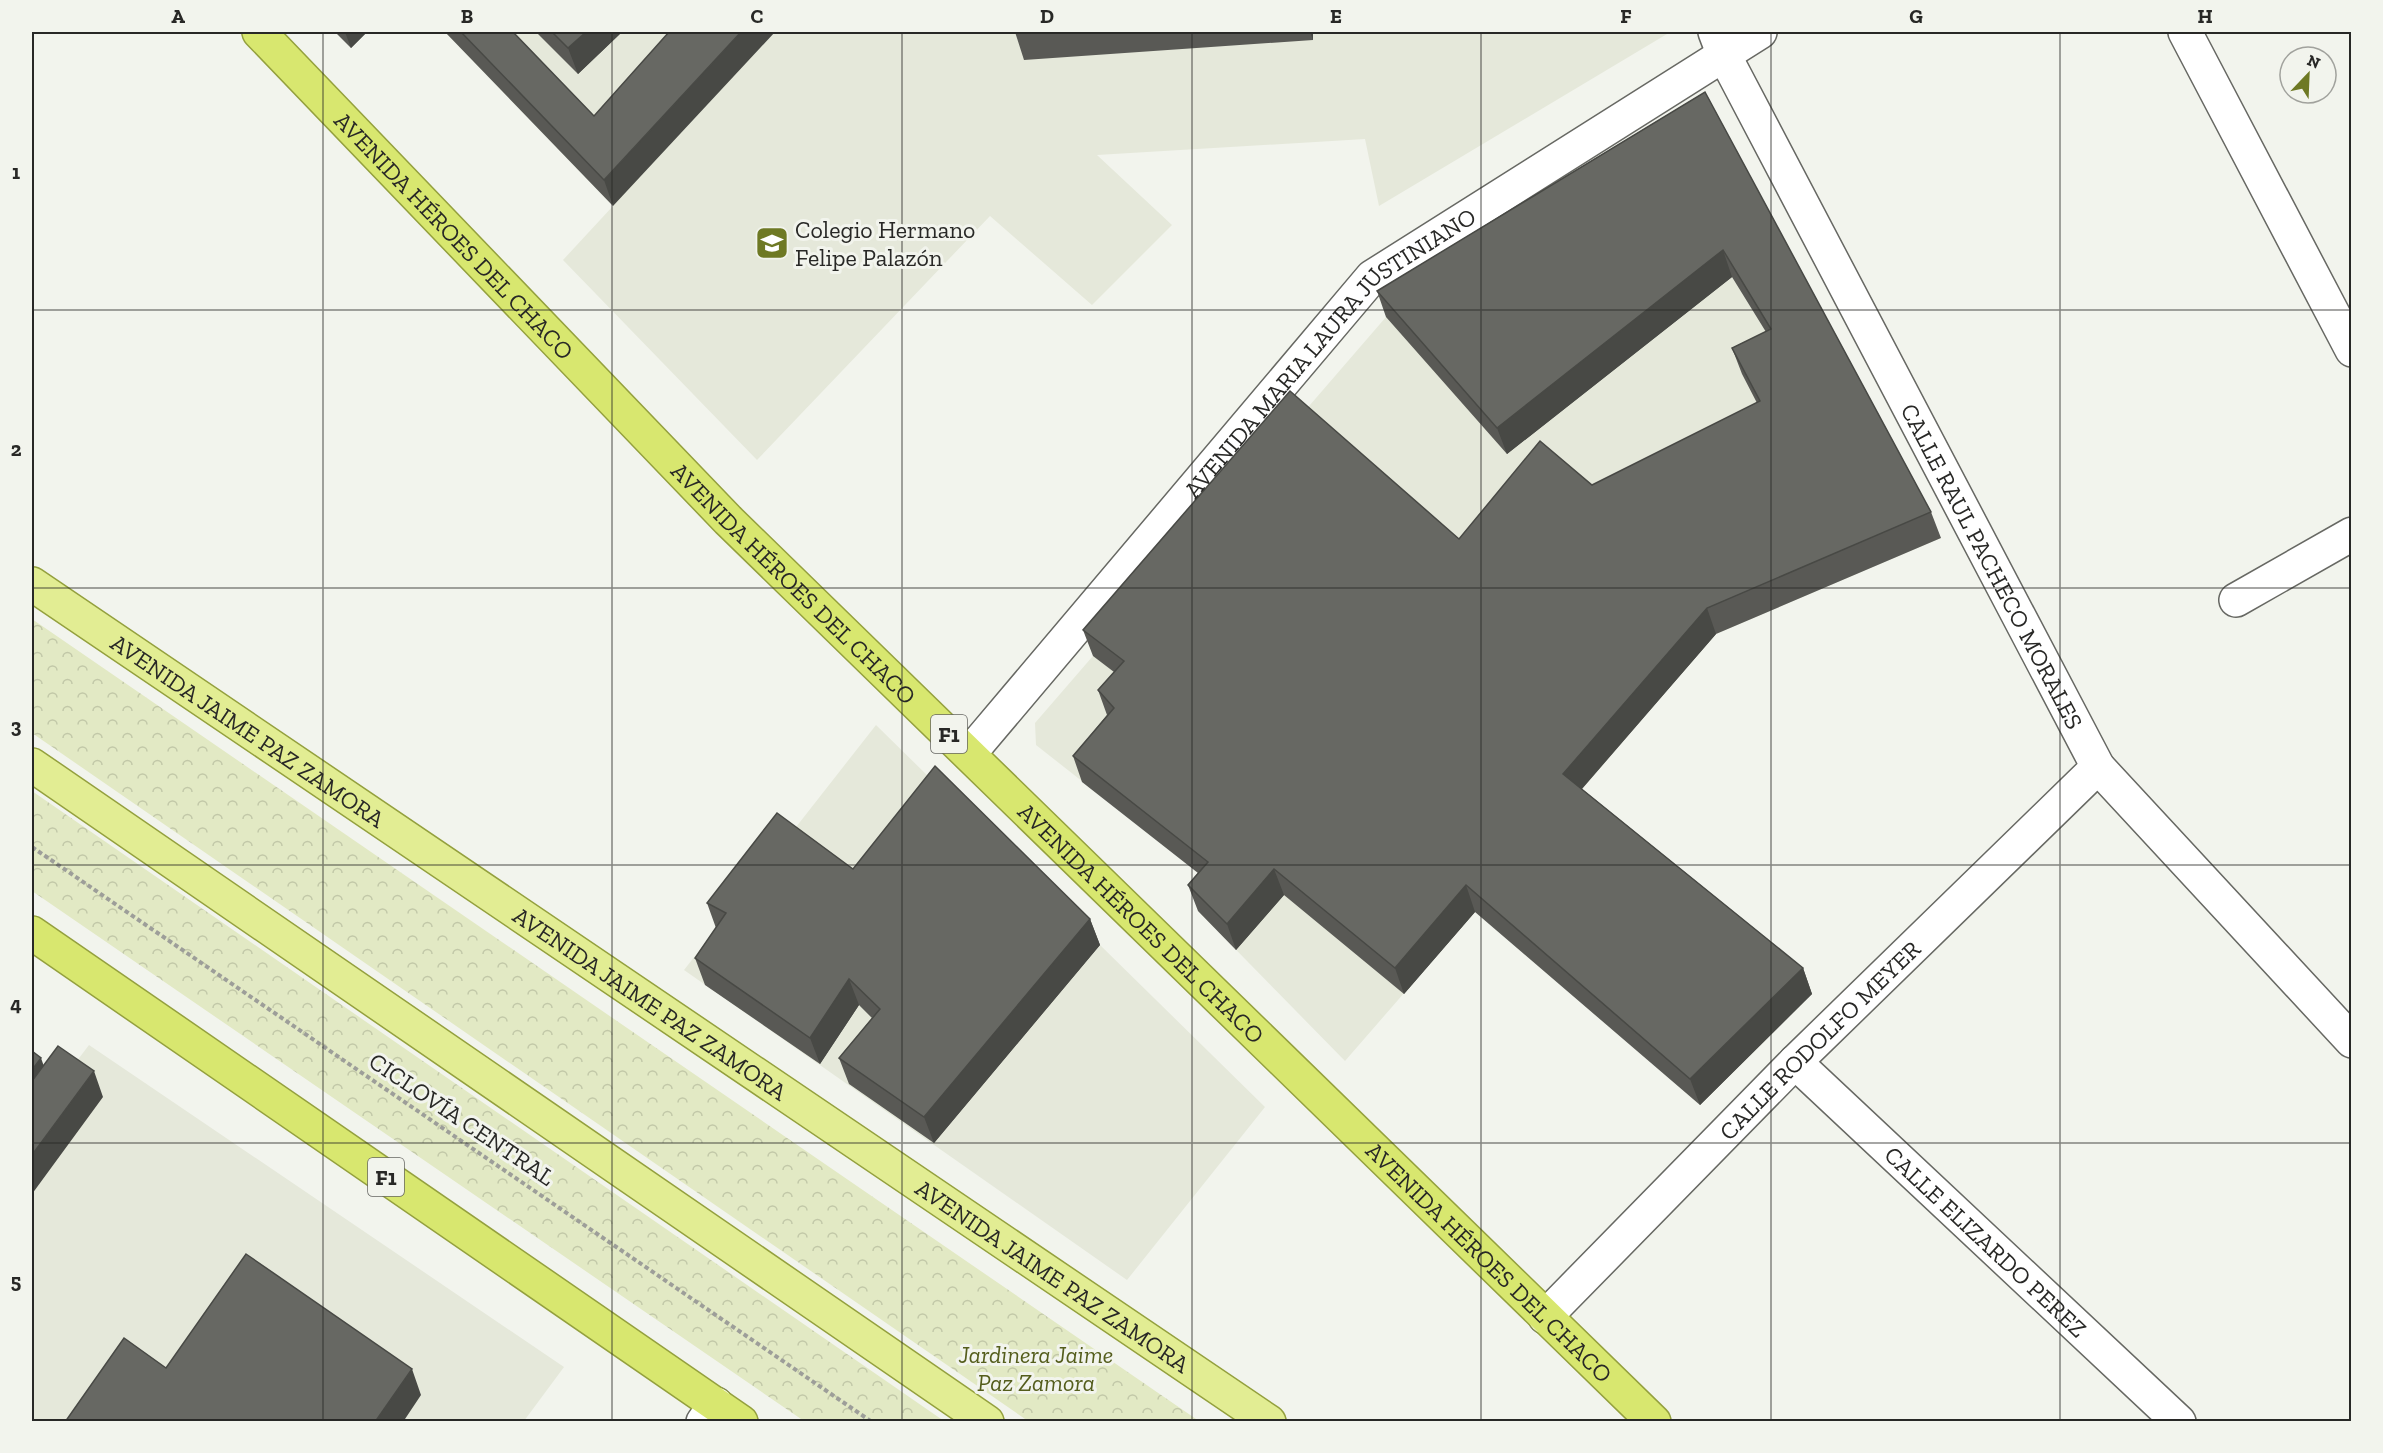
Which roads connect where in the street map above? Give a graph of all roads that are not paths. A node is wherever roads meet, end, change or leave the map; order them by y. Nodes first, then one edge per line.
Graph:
1 (259, 32) edge
2 (1760, 32) edge
3 (2185, 32) edge
4 (1719, 42) edge
5 (2352, 350) edge
6 (2352, 534) edge
7 (32, 584) edge
8 (2236, 600) dead end
9 (969, 754) junction
10 (32, 765) edge
11 (2098, 767) junction
12 (32, 933) edge
13 (2352, 1041) edge
14 (1795, 1062) junction
15 (1545, 1317) junction
16 (720, 1416) edge
17 (987, 1422) edge
18 (1269, 1422) edge
19 (1654, 1422) edge
20 (2179, 1422) edge

1 - 9 highway, AVENIDA HÉROES DEL CHACO / F1
2 - 4 street, AVENIDA MARIA LAURA JUSTINIANO
3 - 5 street
4 - 9 street, AVENIDA MARIA LAURA JUSTINIANO
4 - 11 street, CALLE RAUL PACHECO MORALES
6 - 8 street
7 - 18 main road, AVENIDA JAIME PAZ ZAMORA
9 - 15 highway, AVENIDA HÉROES DEL CHACO / F1
10 - 17 main road
11 - 13 street, CALLE RAUL PACHECO MORALES
11 - 14 street, CALLE RODOLFO MEYER
12 - 16 highway, F1
14 - 15 street, CALLE RODOLFO MEYER
14 - 20 street, CALLE ELIZARDO PEREZ
15 - 19 highway, AVENIDA HÉROES DEL CHACO / F1

